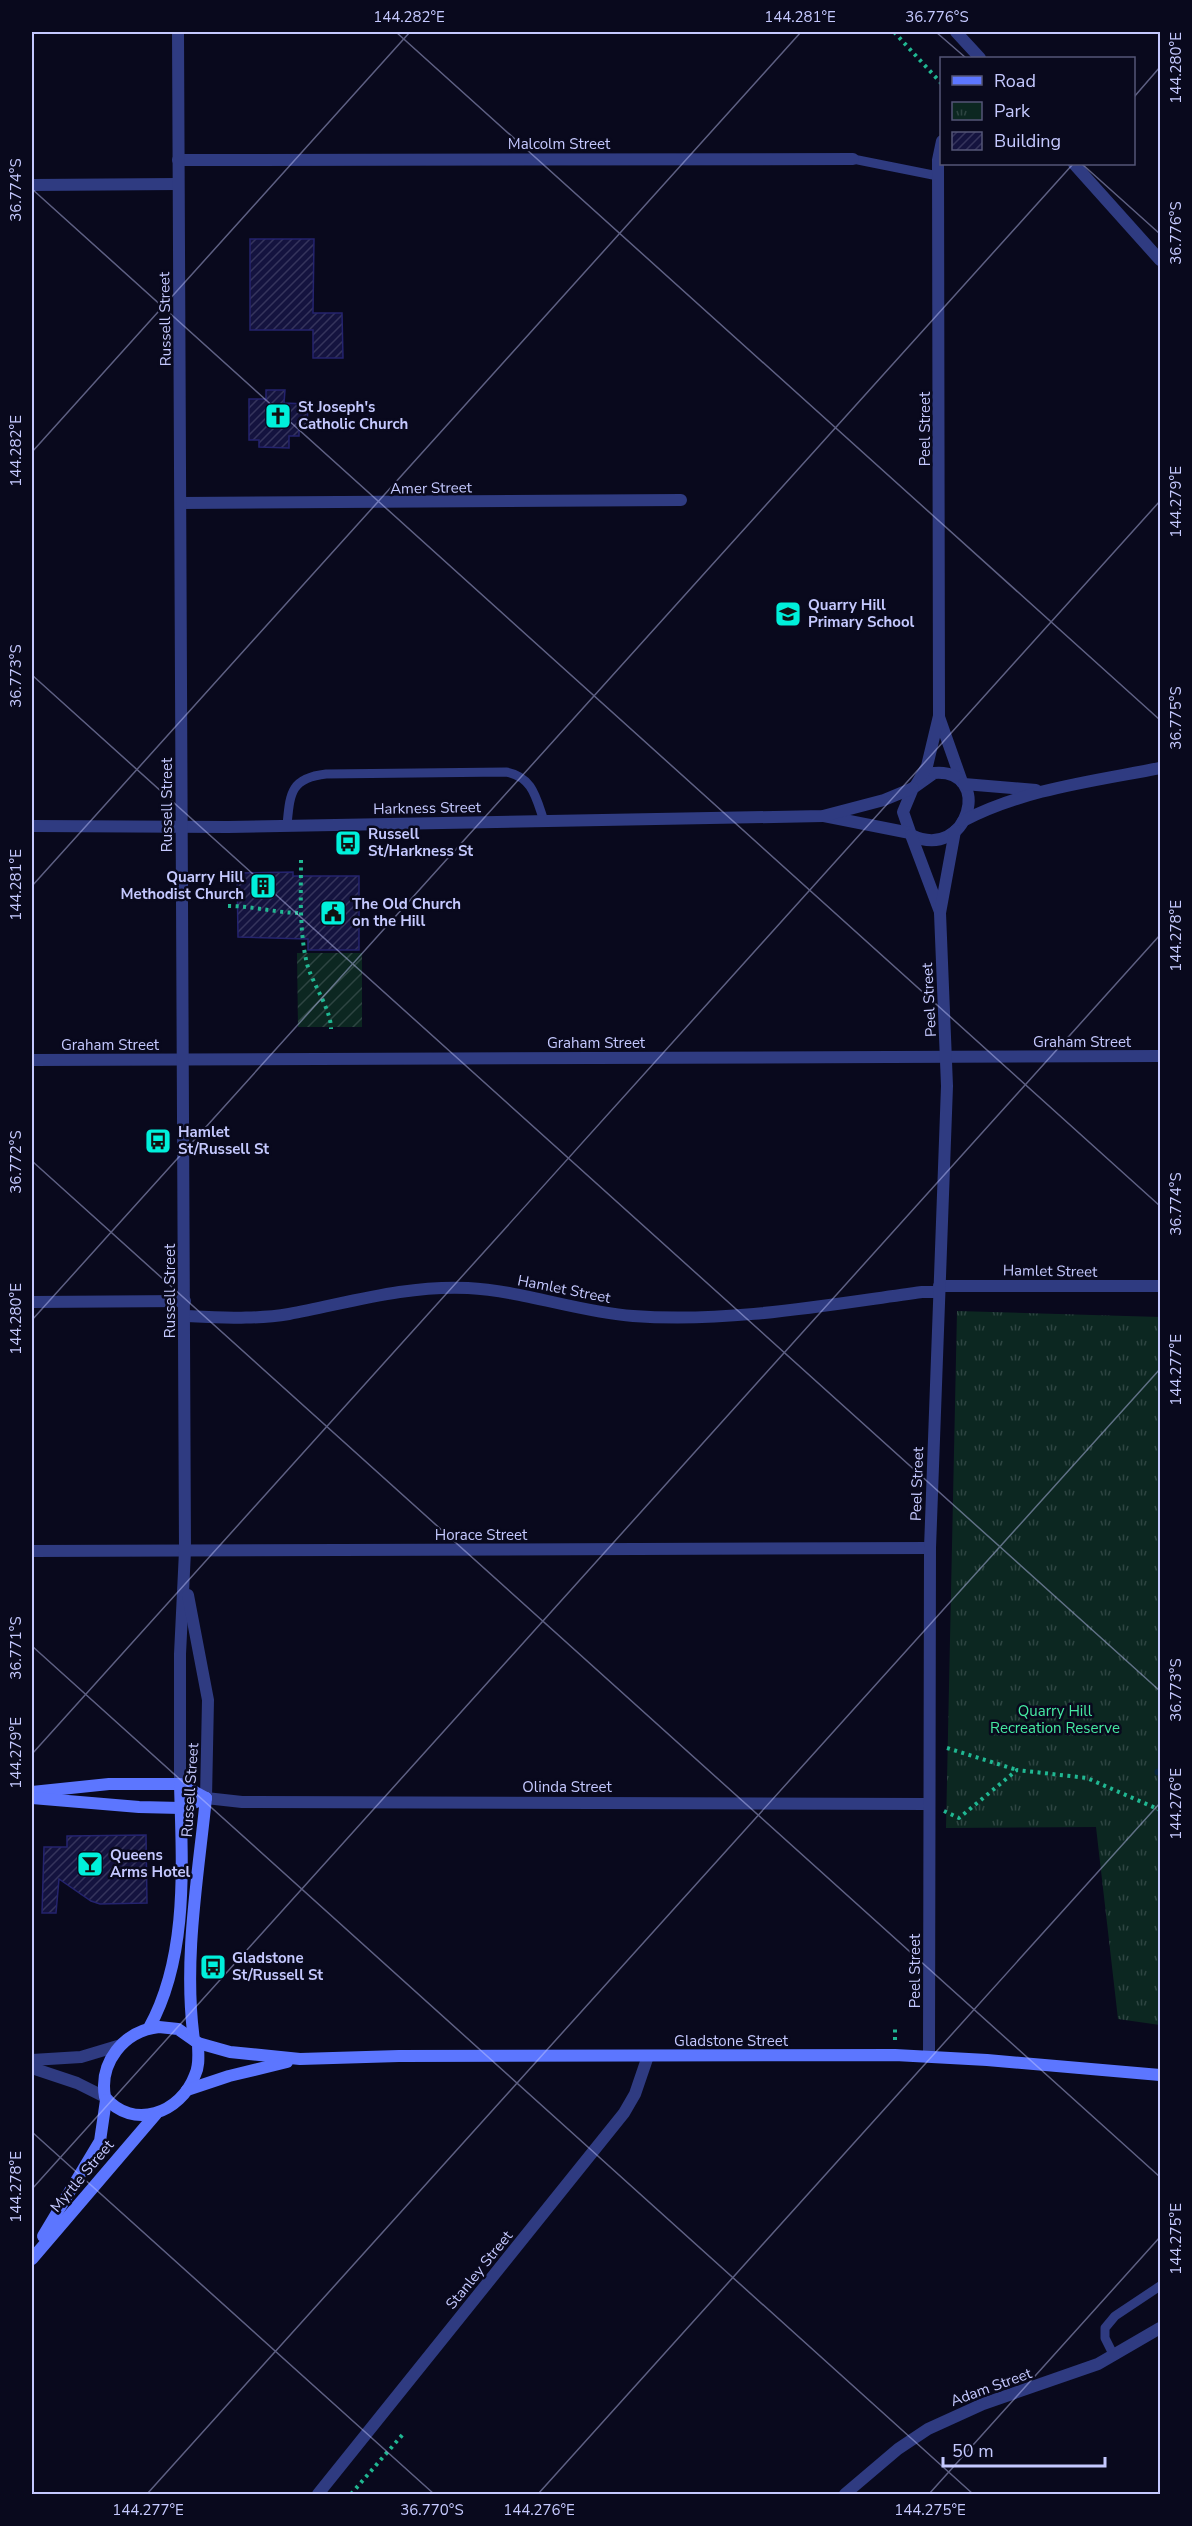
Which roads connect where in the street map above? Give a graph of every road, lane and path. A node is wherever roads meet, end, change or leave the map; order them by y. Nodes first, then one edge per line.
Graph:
1 (178, 32) edge
2 (894, 32) edge
3 (956, 32) edge
4 (979, 57) edge
5 (940, 82) edge
6 (940, 158) edge
7 (853, 159) joint
8 (178, 160) junction
9 (1075, 165) edge
10 (938, 176) junction
11 (178, 184) junction
12 (32, 185) edge
13 (1161, 260) edge
14 (681, 500) dead end
15 (181, 503) junction
16 (939, 716) junction
17 (1161, 768) edge
18 (963, 783) junction
19 (914, 787) junction
20 (1047, 790) junction
21 (823, 816) junction
22 (963, 821) junction
23 (544, 822) junction
24 (288, 825) junction
25 (32, 826) edge
26 (182, 827) junction
27 (955, 831) junction
28 (910, 834) junction
29 (301, 860) dead end
30 (228, 906) dead end
31 (940, 913) junction
32 (301, 914) junction
33 (332, 1029) dead end
34 (1161, 1056) edge
35 (184, 1059) junction
36 (946, 1059) junction
37 (32, 1060) edge
38 (1161, 1286) edge
39 (939, 1289) junction
40 (185, 1301) junction
41 (32, 1302) edge
42 (184, 1316) junction
43 (930, 1548) junction
44 (32, 1551) edge
45 (185, 1551) junction
46 (185, 1579) junction
47 (947, 1748) dead end
48 (1017, 1770) junction
49 (180, 1784) junction
50 (32, 1792) edge
51 (32, 1798) edge
52 (206, 1798) junction
53 (928, 1804) junction
54 (181, 1808) junction
55 (1161, 1809) edge
56 (149, 2028) junction
57 (196, 2041) junction
58 (121, 2046) junction
59 (648, 2056) junction
60 (929, 2056) junction
61 (300, 2059) junction
62 (32, 2060) edge
63 (32, 2068) edge
64 (1161, 2075) edge
65 (187, 2090) junction
66 (105, 2099) junction
67 (157, 2113) junction
68 (32, 2257) edge
69 (1161, 2286) edge
70 (1161, 2328) edge
71 (1114, 2356) junction
72 (404, 2433) dead end
73 (318, 2494) edge
74 (351, 2494) edge
75 (844, 2494) edge

1 - 8 street, Russell Street
2 - 5 path
3 - 4 street
6 - 10 street, Peel Street
7 - 8 street, Malcolm Street
7 - 10 lane, Malcolm Street
8 - 11 street, Russell Street
9 - 13 street
10 - 16 street, Peel Street
11 - 12 street
11 - 15 street, Russell Street
14 - 15 street, Amer Street
15 - 26 street, Russell Street
16 - 18 street, Peel Street
16 - 19 street, Peel Street
17 - 20 street
18 - 19 street
18 - 20 street
18 - 22 street
19 - 21 street, Harkness Street
19 - 28 street
20 - 22 street
21 - 23 street, Harkness Street
21 - 28 street, Harkness Street
22 - 27 street
23 - 24 street, Harkness Street
23 - 24 lane
24 - 26 street, Harkness Street
25 - 26 street, Harkness Street
26 - 35 street, Russell Street
27 - 28 street
27 - 31 street, Peel Street
28 - 31 street, Peel Street
29 - 32 path
30 - 32 path
31 - 36 street, Peel Street
32 - 33 path
34 - 36 street, Graham Street
35 - 36 street, Graham Street
35 - 37 street, Graham Street
35 - 40 street, Russell Street
36 - 39 street, Peel Street
38 - 39 street, Hamlet Street
39 - 42 street, Hamlet Street
39 - 43 street, Peel Street
40 - 41 street
40 - 42 street, Russell Street
42 - 45 street, Russell Street
43 - 45 street, Horace Street
43 - 53 street, Peel Street
44 - 45 street, Horace Street
45 - 46 street, Russell Street
46 - 49 street, Russell Street
46 - 52 street, Russell Street
47 - 48 path
48 - 53 path
48 - 55 path
49 - 50 main road, Olinda Street
49 - 52 main road, Olinda Street
49 - 54 main road, Russell Street
51 - 54 main road, Olinda Street
52 - 53 street, Olinda Street
52 - 54 main road, Olinda Street
52 - 57 main road, Russell Street
53 - 60 street, Peel Street
54 - 56 main road, Russell Street
56 - 57 main road
56 - 58 main road
57 - 61 main road, Gladstone Street
57 - 65 main road
58 - 62 street
58 - 66 main road
59 - 60 main road, Gladstone Street
59 - 61 main road, Gladstone Street
59 - 73 street, Stanley Street
60 - 64 main road, Gladstone Street
61 - 65 main road, Gladstone Street
63 - 66 street
65 - 67 main road
66 - 67 main road
66 - 68 main road, Myrtle Street
67 - 68 main road, Myrtle Street
69 - 71 lane
70 - 71 street, Adam Street
71 - 75 street, Adam Street
72 - 74 path

